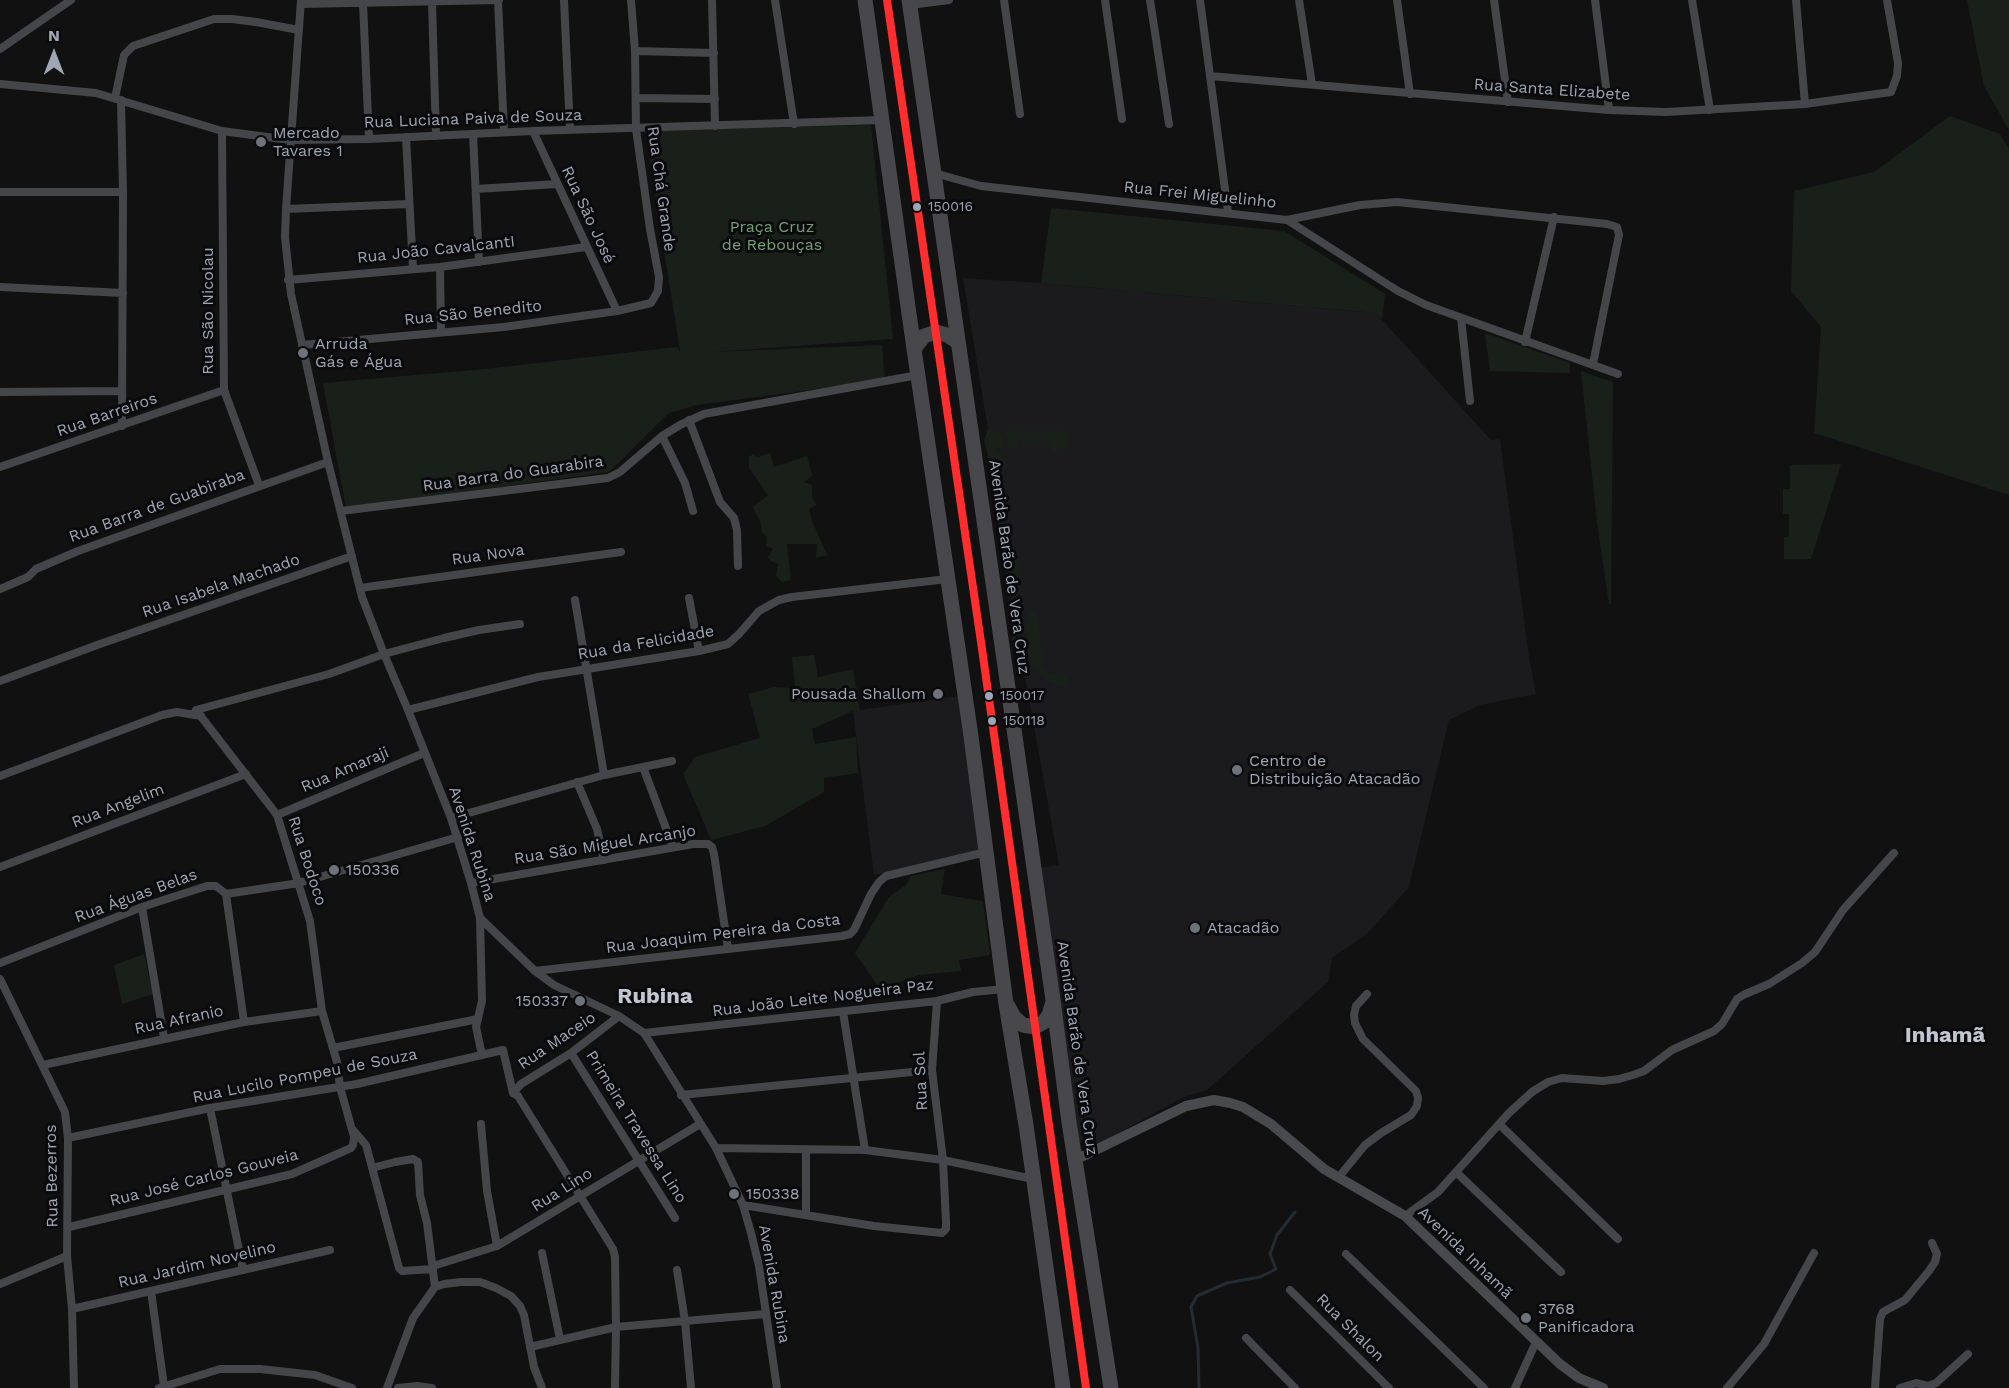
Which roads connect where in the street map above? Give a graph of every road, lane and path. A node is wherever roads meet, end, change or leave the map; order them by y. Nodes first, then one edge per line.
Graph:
1 (71, 0) edge
2 (459, 0) edge
3 (498, 0) edge
4 (564, 0) edge
5 (632, 0) edge
6 (712, 0) edge
7 (775, 0) edge
8 (865, 0) edge
9 (949, 0) edge
10 (1004, 0) edge
11 (1105, 0) edge
12 (1150, 0) edge
13 (1200, 0) edge
14 (1299, 0) edge
15 (1397, 0) edge
16 (1494, 0) edge
17 (1595, 0) edge
18 (1692, 0) edge
19 (1796, 0) edge
20 (1887, 0) edge
21 (301, 2) edge
22 (432, 2) junction
23 (910, 2) edge
24 (363, 3) junction
25 (299, 30) junction
26 (0, 50) edge
27 (635, 51) junction
28 (714, 53) junction
29 (1210, 76) junction
30 (0, 84) edge
31 (1312, 84) junction
32 (1410, 94) junction
33 (118, 98) junction
34 (637, 98) junction
35 (715, 99) junction
36 (1508, 102) junction
37 (1805, 104) junction
38 (1610, 110) junction
39 (1710, 110) junction
40 (1020, 114) dead end
41 (1122, 119) dead end
42 (882, 120) junction
43 (794, 124) junction
44 (1169, 124) dead end
45 (715, 126) junction
46 (636, 129) junction
47 (570, 130) junction
48 (222, 131) junction
49 (533, 131) junction
50 (504, 132) junction
51 (473, 134) junction
52 (436, 136) junction
53 (406, 137) junction
54 (369, 139) junction
55 (290, 140) junction
56 (934, 172) junction
57 (557, 184) junction
58 (476, 189) junction
59 (0, 192) edge
60 (123, 192) junction
61 (409, 204) junction
62 (286, 209) junction
63 (1228, 212) junction
64 (1554, 217) junction
65 (1287, 220) junction
66 (586, 247) junction
67 (479, 262) junction
68 (440, 267) junction
69 (413, 269) junction
70 (288, 280) junction
71 (0, 287) edge
72 (123, 293) junction
73 (645, 305) joint
74 (617, 311) junction
75 (1461, 318) junction
76 (441, 332) junction
77 (958, 342) junction
78 (1525, 342) junction
79 (302, 345) junction
80 (914, 349) junction
81 (1593, 364) junction
82 (1618, 374) dead end
83 (918, 375) junction
84 (224, 390) junction
85 (122, 391) junction
86 (0, 392) edge
87 (1470, 401) dead end
88 (689, 420) junction
89 (122, 426) junction
90 (662, 436) junction
91 (328, 462) junction
92 (0, 467) edge
93 (259, 485) junction
94 (341, 511) junction
95 (693, 512) dead end
96 (621, 552) dead end
97 (352, 556) junction
98 (738, 566) dead end
99 (947, 579) junction
100 (360, 588) junction
101 (0, 589) edge
102 (689, 597) dead end
103 (575, 600) dead end
104 (520, 624) dead end
105 (699, 651) junction
106 (384, 654) junction
107 (586, 668) junction
108 (0, 681) edge
109 (408, 710) junction
110 (199, 713) junction
111 (424, 753) junction
112 (672, 761) dead end
113 (643, 767) junction
114 (246, 774) junction
115 (604, 775) junction
116 (0, 776) edge
117 (577, 782) junction
118 (277, 815) junction
119 (451, 818) junction
120 (458, 837) junction
121 (673, 848) junction
122 (986, 852) junction
123 (1894, 852) dead end
124 (604, 860) junction
125 (0, 867) edge
126 (299, 883) junction
127 (471, 883) junction
128 (226, 894) junction
129 (142, 907) junction
130 (480, 918) junction
131 (728, 949) junction
132 (0, 963) edge
133 (535, 971) junction
134 (0, 980) edge
135 (1367, 994) dead end
136 (1005, 996) junction
137 (1053, 1000) junction
138 (937, 1001) junction
139 (322, 1011) junction
140 (843, 1012) junction
141 (619, 1016) junction
142 (478, 1019) junction
143 (244, 1022) junction
144 (644, 1033) junction
145 (165, 1038) junction
146 (333, 1048) junction
147 (571, 1053) junction
148 (482, 1055) junction
149 (43, 1065) junction
150 (932, 1070) junction
151 (854, 1078) junction
152 (340, 1087) junction
153 (513, 1093) junction
154 (681, 1095) junction
155 (210, 1108) junction
156 (481, 1124) dead end
157 (700, 1124) junction
158 (1499, 1124) junction
159 (353, 1130) junction
160 (68, 1138) junction
161 (716, 1148) junction
162 (806, 1150) junction
163 (865, 1150) junction
164 (639, 1159) junction
165 (943, 1160) junction
166 (1075, 1160) junction
167 (372, 1168) junction
168 (1456, 1172) junction
169 (1338, 1178) junction
170 (1033, 1179) junction
171 (226, 1189) junction
172 (581, 1197) junction
173 (743, 1205) junction
174 (806, 1214) junction
175 (1405, 1216) junction
176 (675, 1218) dead end
177 (69, 1227) junction
178 (1618, 1239) dead end
179 (1932, 1243) dead end
180 (497, 1246) junction
181 (330, 1250) dead end
182 (1814, 1253) dead end
183 (542, 1254) dead end
184 (1346, 1254) dead end
185 (68, 1256) junction
186 (433, 1267) junction
187 (243, 1270) junction
188 (677, 1270) dead end
189 (1561, 1272) dead end
190 (0, 1284) edge
191 (435, 1287) junction
192 (1290, 1290) dead end
193 (150, 1291) junction
194 (72, 1309) junction
195 (766, 1314) junction
196 (685, 1321) junction
197 (616, 1327) junction
198 (1246, 1338) dead end
199 (560, 1339) junction
200 (1536, 1342) junction
201 (530, 1347) junction
202 (1968, 1354) dead end
203 (161, 1387) edge
204 (74, 1388) edge
205 (352, 1388) edge
206 (387, 1388) edge
207 (399, 1388) edge
208 (432, 1388) edge
209 (542, 1388) edge
210 (615, 1388) edge
211 (691, 1388) edge
212 (777, 1388) edge
213 (1063, 1388) edge
214 (1111, 1388) edge
215 (1295, 1388) edge
216 (1389, 1388) edge
217 (1484, 1388) edge
218 (1515, 1388) edge
219 (1603, 1388) edge
220 (1727, 1388) edge
221 (1875, 1388) edge
222 (1900, 1388) edge

1 - 26 street
2 - 3 street
2 - 22 street
3 - 50 street
4 - 47 street
5 - 27 street, Rua Chá Grande
6 - 28 street
7 - 43 street
8 - 42 highway
9 - 23 street
10 - 40 street
11 - 41 street
12 - 44 street
13 - 29 street
14 - 31 street
15 - 32 street
16 - 36 street
17 - 38 street
18 - 39 street
19 - 37 street
20 - 37 street, Rua Santa Elizabete
21 - 24 street
21 - 25 street, Avenida Rubina
22 - 24 street
22 - 52 street
23 - 56 highway, Avenida Barão de Vera Cruz
24 - 54 street
25 - 33 street
25 - 55 street, Avenida Rubina
27 - 28 street
27 - 34 street, Rua Chá Grande
28 - 35 street
29 - 31 street, Rua Santa Elizabete
29 - 63 street
30 - 33 street, Rua Luciana Paiva de Souza
31 - 32 street, Rua Santa Elizabete
32 - 36 street, Rua Santa Elizabete
33 - 48 street, Rua Luciana Paiva de Souza
33 - 60 street
34 - 35 street
34 - 46 street, Rua Chá Grande
35 - 45 street
36 - 38 street, Rua Santa Elizabete
37 - 39 street, Rua Santa Elizabete
38 - 39 street, Rua Santa Elizabete
42 - 43 street, Rua Luciana Paiva de Souza
42 - 80 highway
43 - 45 street, Rua Luciana Paiva de Souza
45 - 46 street, Rua Luciana Paiva de Souza
46 - 47 street, Rua Luciana Paiva de Souza
46 - 73 street, Rua Chá Grande
47 - 49 street, Rua Luciana Paiva de Souza
48 - 55 street, Rua Luciana Paiva de Souza
48 - 84 street, Rua São Nicolau
49 - 50 street, Rua Luciana Paiva de Souza
49 - 57 street, Rua São José
50 - 51 street, Rua Luciana Paiva de Souza
51 - 52 street, Rua Luciana Paiva de Souza
51 - 58 street
52 - 53 street, Rua Luciana Paiva de Souza
53 - 54 street, Rua Luciana Paiva de Souza
53 - 61 street
54 - 55 street, Rua Luciana Paiva de Souza
55 - 62 street, Avenida Rubina
56 - 63 street, Rua Frei Miguelinho
56 - 77 highway, Avenida Barão de Vera Cruz
57 - 58 street
57 - 66 street, Rua São José
58 - 67 street
59 - 60 street
60 - 72 street
61 - 62 street
61 - 69 street
62 - 70 street, Avenida Rubina
63 - 65 street, Rua Frei Miguelinho
64 - 65 street, Rua Frei Miguelinho
64 - 78 street
64 - 81 street, Rua Frei Miguelinho
65 - 75 street
66 - 67 street, Rua João CavalcantI
66 - 74 street, Rua São José
67 - 68 street, Rua João CavalcantI
68 - 69 street, Rua João CavalcantI
68 - 76 street
69 - 70 street, Rua João CavalcantI
70 - 79 street, Avenida Rubina
71 - 72 street
72 - 85 street
73 - 74 street, Rua São Benedito
74 - 76 street, Rua São Benedito
75 - 78 street
75 - 87 street
76 - 79 street, Rua São Benedito
77 - 80 highway
77 - 137 highway, Avenida Barão de Vera Cruz
78 - 81 street
79 - 91 street, Avenida Rubina
80 - 83 highway
81 - 82 street
83 - 88 street, Rua Barra do Guarabira
83 - 99 highway
84 - 89 street, Rua Barreiros
84 - 93 street, Rua São Nicolau
85 - 86 street
85 - 89 street
88 - 90 street, Rua Barra do Guarabira
88 - 98 street
89 - 92 street, Rua Barreiros
90 - 94 street, Rua Barra do Guarabira
90 - 95 street
91 - 93 street, Rua Barra de Guabiraba
91 - 94 street, Avenida Rubina
93 - 101 street, Rua Barra de Guabiraba
94 - 97 street, Avenida Rubina
96 - 100 street, Rua Nova
97 - 100 street, Avenida Rubina
97 - 108 street, Rua Isabela Machado
99 - 105 street, Rua da Felicidade
99 - 122 highway
100 - 106 street, Avenida Rubina
102 - 105 street
103 - 107 street
104 - 106 street
105 - 107 street, Rua da Felicidade
106 - 109 street, Avenida Rubina
106 - 110 street
107 - 109 street, Rua da Felicidade
107 - 115 street
109 - 111 street, Avenida Rubina
110 - 114 street, Rua Bodoco
110 - 116 street
111 - 118 street, Rua Amaraji
111 - 119 street, Avenida Rubina
112 - 113 street
113 - 115 street
113 - 121 street
114 - 118 street, Rua Bodoco
114 - 125 street, Rua Angelim
115 - 117 street
117 - 119 street
117 - 124 street
118 - 126 street, Rua Bodoco
119 - 120 street, Avenida Rubina
120 - 126 street, Rua Águas Belas
120 - 127 street, Avenida Rubina
121 - 124 street, Rua São Miguel Arcanjo
121 - 131 street, Rua São Miguel Arcanjo
122 - 131 street, Rua Joaquim Pereira da Costa
122 - 136 highway
123 - 158 street
124 - 127 street, Rua São Miguel Arcanjo
126 - 128 street, Rua Águas Belas
126 - 139 street, Rua Bodoco
127 - 130 street, Avenida Rubina
128 - 129 street, Rua Águas Belas
128 - 143 street
129 - 132 street, Rua Águas Belas
129 - 145 street
130 - 133 street, Avenida Rubina
130 - 142 street
131 - 133 street, Rua Joaquim Pereira da Costa
133 - 141 street, Avenida Rubina
134 - 149 street, Rua Bezerros
135 - 169 street
136 - 137 highway
136 - 138 street, Rua João Leite Nogueira Paz
136 - 170 highway
137 - 166 highway, Avenida Barão de Vera Cruz
138 - 140 street, Rua João Leite Nogueira Paz
138 - 150 street, Rua Sol
139 - 143 street, Rua Afranio
139 - 146 street, Rua Bodoco
140 - 144 street, Rua João Leite Nogueira Paz
140 - 151 street
141 - 144 street, Avenida Rubina
141 - 147 street, Rua Maceio
142 - 146 street
142 - 148 street
143 - 145 street, Rua Afranio
144 - 154 street, Avenida Rubina
145 - 149 street, Rua Afranio
146 - 152 street, Rua Bodoco
147 - 153 street, Rua Maceio
147 - 164 street, Primeira Travessa Lino
148 - 152 street, Rua Lucilo Pompeu de Souza
148 - 153 street, Rua Lucilo Pompeu de Souza
149 - 160 street, Rua Bezerros
150 - 151 street
150 - 165 street, Rua Sol
151 - 154 street
151 - 163 street
152 - 155 street, Rua Lucilo Pompeu de Souza
152 - 159 street
153 - 172 street
154 - 157 street, Avenida Rubina
155 - 160 street, Rua Lucilo Pompeu de Souza
155 - 171 street
156 - 180 street
157 - 161 street, Avenida Rubina
157 - 164 street, Rua Lino
158 - 168 street
158 - 178 street
159 - 167 street
159 - 171 street, Rua José Carlos Gouveia
160 - 177 street, Rua Bezerros
161 - 162 street
161 - 173 street, Avenida Rubina
162 - 163 street
162 - 174 street
163 - 165 street
164 - 172 street, Rua Lino
164 - 176 street, Primeira Travessa Lino
165 - 170 street
165 - 174 street, Rua Sol
166 - 169 street, Avenida Inhamã
166 - 214 highway, Avenida Barão de Vera Cruz
167 - 186 street, Rua Lino
167 - 186 street
168 - 175 street
168 - 189 street
169 - 175 street, Avenida Inhamã
170 - 213 highway
171 - 177 street, Rua José Carlos Gouveia
171 - 187 street
172 - 180 street, Rua Lino
172 - 197 street
173 - 174 street
173 - 195 street, Avenida Rubina
175 - 200 street, Avenida Inhamã
177 - 185 street, Rua Bezerros
179 - 221 street
180 - 186 street, Rua Lino
181 - 187 street, Rua Jardim Novelino
182 - 220 street
183 - 199 street
184 - 217 street
185 - 190 street
185 - 194 street, Rua Bezerros
186 - 191 street
187 - 193 street, Rua Jardim Novelino
188 - 196 street
191 - 201 street
191 - 206 street
192 - 216 street, Rua Shalon
193 - 194 street, Rua Jardim Novelino
193 - 203 street
194 - 204 street, Rua Bezerros
195 - 196 street
195 - 212 street, Avenida Rubina
196 - 197 street
196 - 211 street
197 - 199 street
197 - 210 street
198 - 215 street
199 - 201 street
200 - 218 street
200 - 219 street, Avenida Inhamã
201 - 209 street
202 - 222 street
203 - 205 street
207 - 208 street

